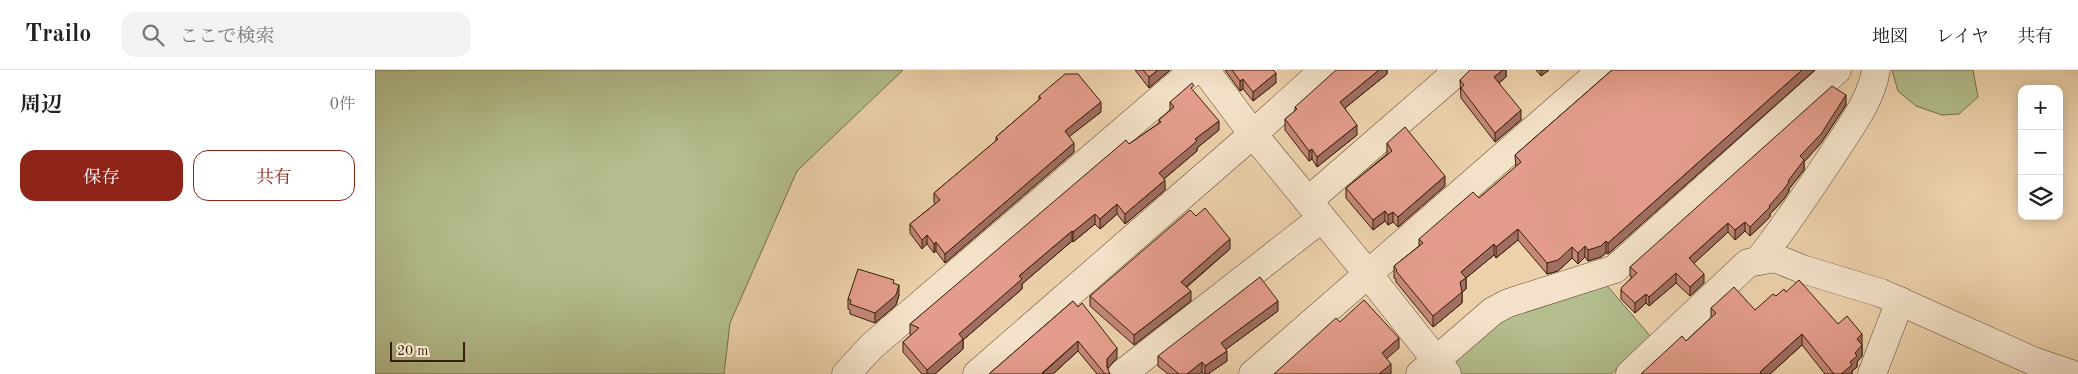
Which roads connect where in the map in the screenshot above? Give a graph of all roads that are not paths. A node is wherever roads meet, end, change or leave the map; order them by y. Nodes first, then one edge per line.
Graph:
1 (1194, 70) edge
2 (1205, 70) edge
3 (1324, 70) edge
4 (1459, 70) edge
5 (1601, 70) edge
6 (1837, 70) edge
7 (1876, 70) edge
8 (1253, 134) junction
9 (1315, 210) junction
10 (1758, 261) junction
11 (1368, 274) junction
12 (1900, 302) junction
13 (1435, 370) edge
14 (847, 374) edge
15 (977, 374) edge
16 (1122, 374) edge
17 (1253, 374) edge
18 (1630, 374) edge
19 (1872, 374) edge
20 (2071, 374) edge

1 - 14 street
2 - 8 street
3 - 8 street
4 - 9 street
5 - 11 street
6 - 13 street
7 - 10 street
8 - 9 street
8 - 15 street
9 - 11 street
9 - 16 street
10 - 12 street
10 - 18 street
11 - 13 street
11 - 17 street
12 - 19 street
12 - 20 street

